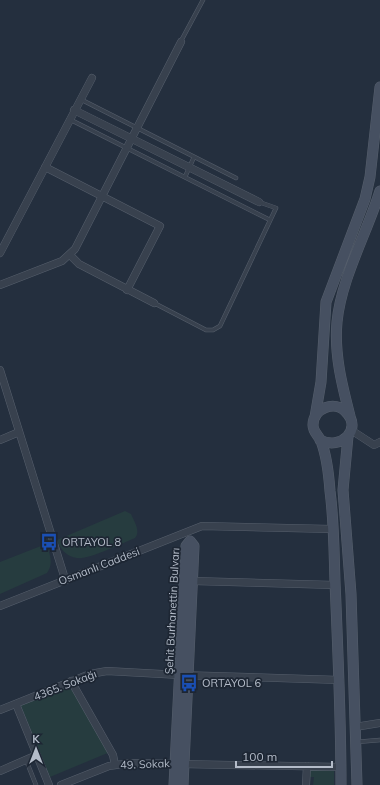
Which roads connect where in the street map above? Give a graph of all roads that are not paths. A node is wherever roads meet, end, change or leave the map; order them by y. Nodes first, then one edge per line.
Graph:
1 (202, 0) edge
2 (180, 42) joint
3 (92, 78) dead end
4 (380, 86) edge
5 (80, 99) junction
6 (74, 110) junction
7 (69, 119) junction
8 (137, 128) junction
9 (132, 138) junction
10 (127, 148) junction
11 (194, 157) junction
12 (45, 167) junction
13 (190, 167) junction
14 (185, 177) junction
15 (236, 178) dead end
16 (380, 191) edge
17 (102, 197) junction
18 (259, 202) joint
19 (270, 220) junction
20 (0, 253) edge
21 (70, 255) junction
22 (0, 284) edge
23 (127, 290) junction
24 (154, 303) joint
25 (0, 370) edge
26 (315, 417) junction
27 (350, 418) junction
28 (19, 432) junction
29 (350, 433) junction
30 (0, 440) edge
31 (320, 440) junction
32 (380, 442) edge
33 (332, 529) junction
34 (189, 536) junction
35 (65, 579) junction
36 (193, 581) junction
37 (335, 585) junction
38 (0, 606) edge
39 (185, 675) junction
40 (340, 680) junction
41 (71, 681) junction
42 (16, 704) junction
43 (0, 710) edge
44 (380, 724) edge
45 (355, 727) junction
46 (380, 740) edge
47 (355, 742) junction
48 (37, 755) junction
49 (26, 760) junction
50 (180, 763) junction
51 (115, 765) junction
52 (307, 766) junction
53 (342, 767) junction
54 (0, 771) edge
55 (36, 785) edge
56 (49, 785) edge
57 (61, 785) edge
58 (174, 785) edge
59 (183, 785) edge
60 (306, 785) edge
61 (342, 785) edge
62 (357, 785) edge

1 - 2 lane
2 - 8 street
3 - 5 street
4 - 26 street
5 - 6 street
5 - 8 lane
6 - 7 street
6 - 9 street
7 - 10 lane
7 - 12 street
8 - 9 street
8 - 11 lane
9 - 10 street
9 - 13 street
10 - 14 lane
10 - 17 street
11 - 13 lane
11 - 15 lane
12 - 17 street
12 - 20 street
13 - 14 lane
13 - 18 street
14 - 19 lane
16 - 27 street
17 - 21 street
17 - 23 street
18 - 19 lane
19 - 24 lane
21 - 22 street
21 - 23 street
23 - 24 street
25 - 28 street
26 - 27 street
26 - 31 street
27 - 29 street
28 - 30 street
28 - 35 street
29 - 31 street
29 - 32 street
29 - 45 street
31 - 33 street
33 - 34 street, Osmanlı Caddesi
33 - 37 street
34 - 35 street, Osmanlı Caddesi
34 - 36 street, Şehit Burhanettin Bulvarı
34 - 39 street, Şehit Burhanettin Bulvarı
35 - 38 street, Osmanlı Caddesi
36 - 37 street
36 - 39 street, Şehit Burhanettin Bulvarı
37 - 40 street
39 - 40 street, 4365. Sokağı
39 - 41 street, 4365. Sokağı
39 - 50 street, Şehit Burhanettin Bulvarı
40 - 53 street
41 - 42 street, 4365. Sokağı
41 - 51 street
42 - 43 street, 4365. Sokağı
42 - 48 street
44 - 45 street
45 - 47 street
46 - 47 lane
47 - 62 street
48 - 49 street
48 - 56 street
49 - 54 street
49 - 55 lane
50 - 51 street, 49. Sokak
50 - 52 street, 49. Sokak
50 - 58 street, Şehit Burhanettin Bulvarı
50 - 59 street, Şehit Burhanettin Bulvarı
51 - 57 street, 49. Sokak
52 - 53 street, 49. Sokak
52 - 60 street
53 - 61 street

